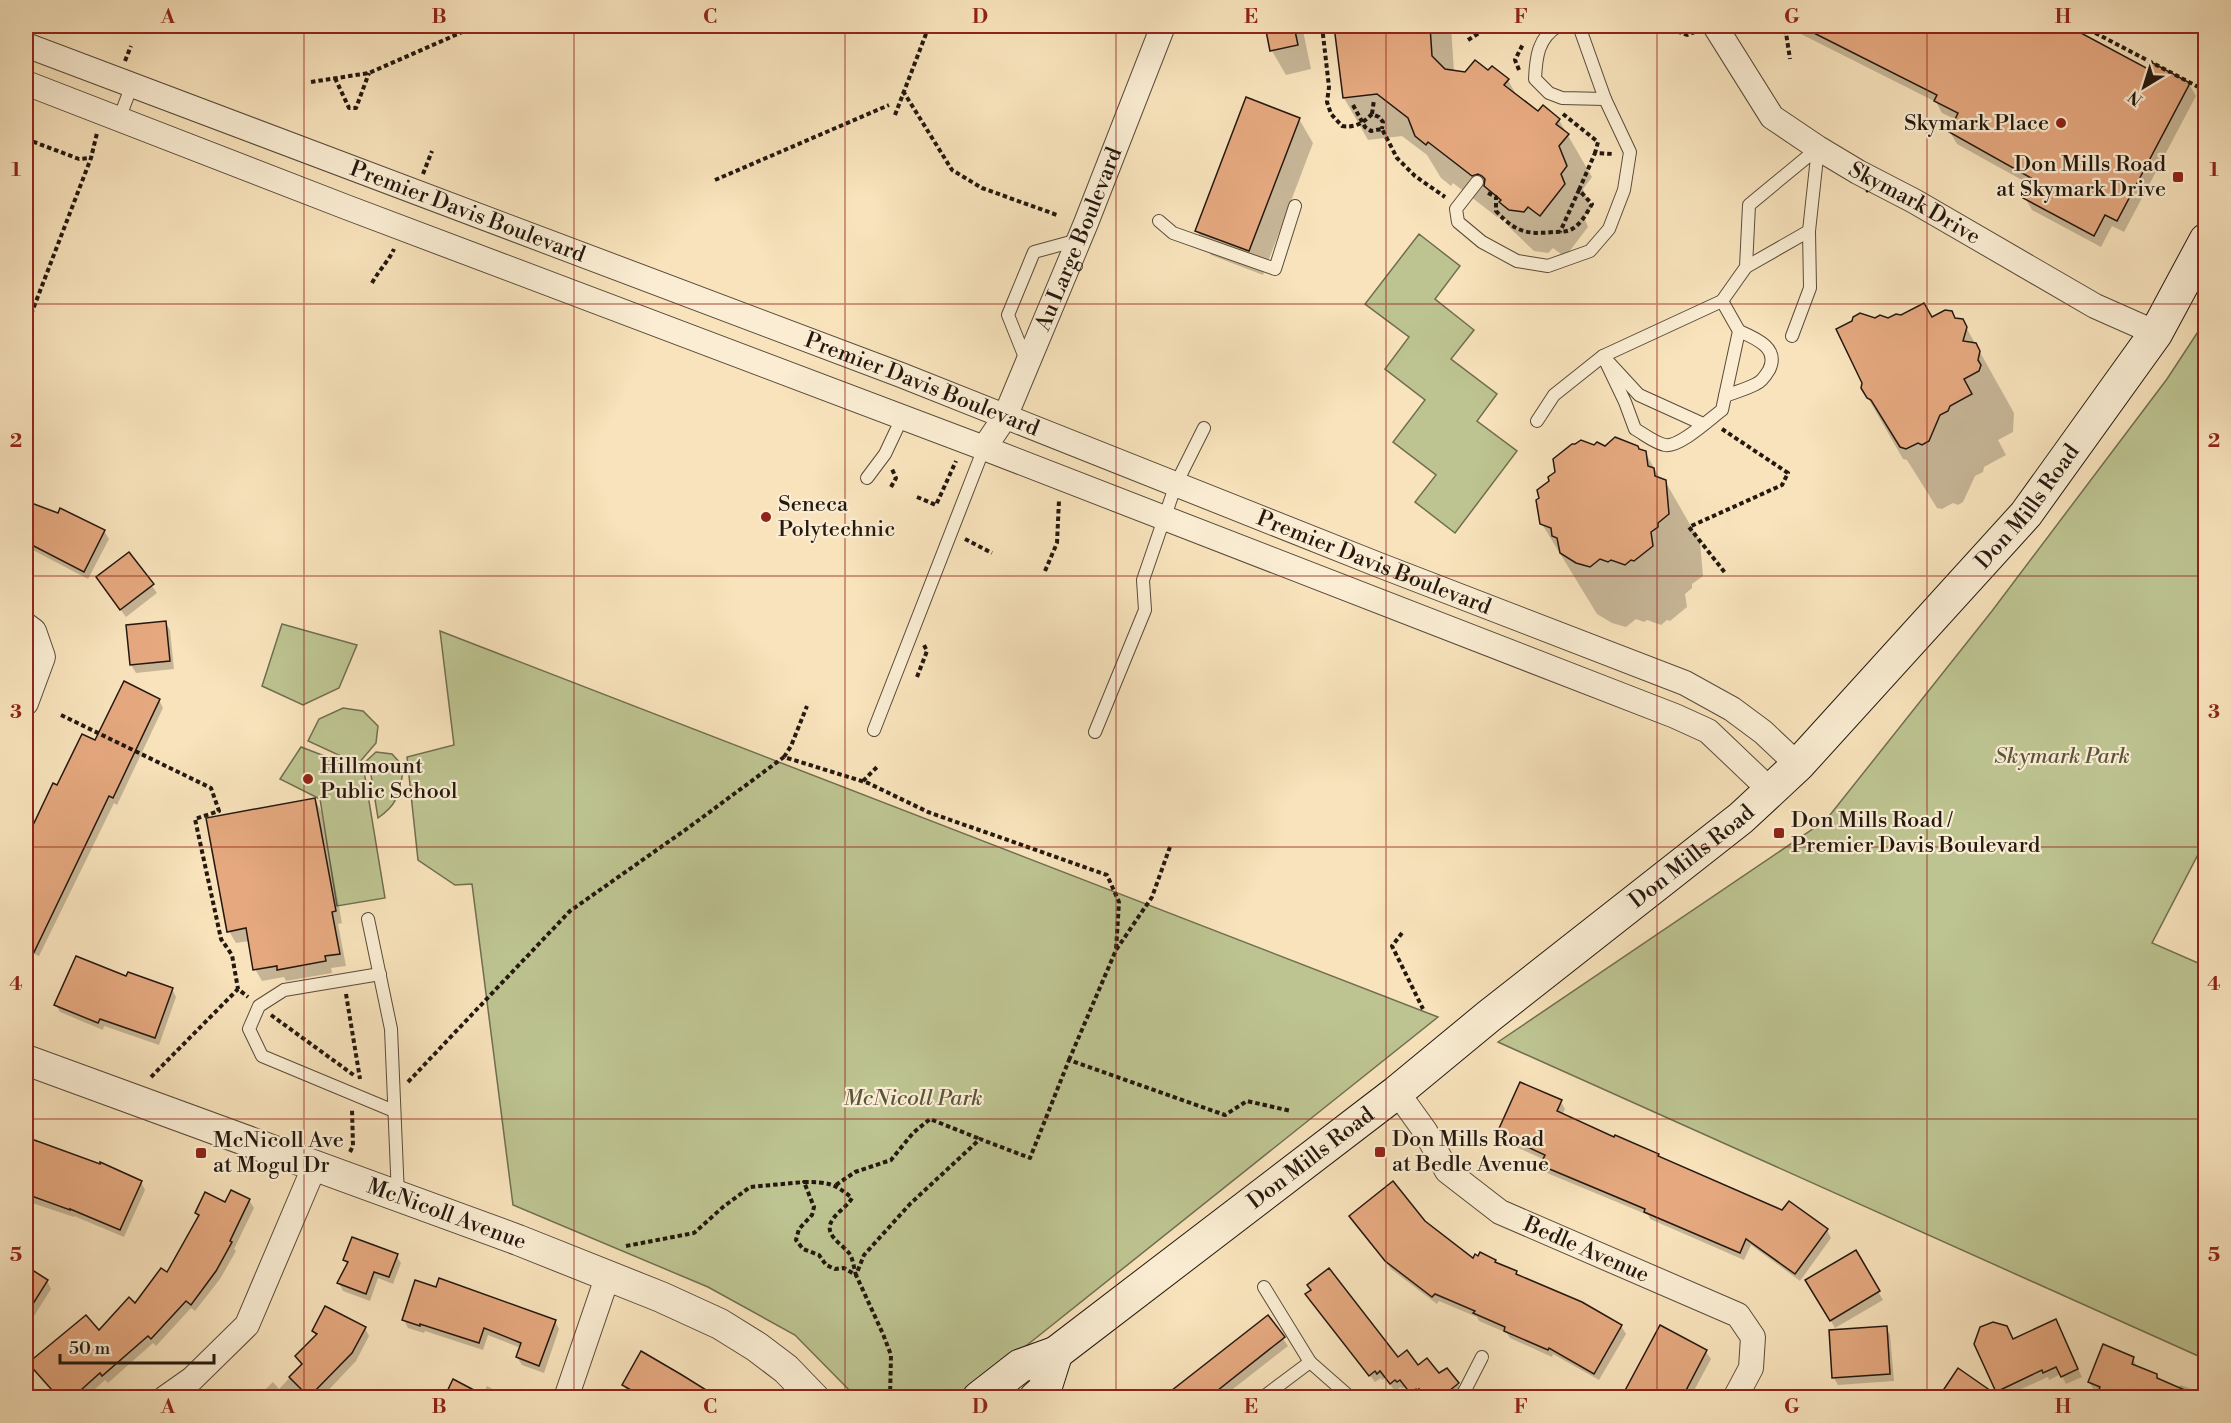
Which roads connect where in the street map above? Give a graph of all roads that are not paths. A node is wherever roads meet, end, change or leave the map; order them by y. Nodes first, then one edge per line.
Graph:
1 (1163, 26) edge
2 (1558, 26) edge
3 (1579, 26) edge
4 (1707, 28) edge
5 (26, 45) edge
6 (26, 83) edge
7 (132, 85) junction
8 (1605, 99) junction
9 (119, 119) junction
10 (1818, 148) junction
11 (1476, 183) road end
12 (1295, 206) dead end
13 (1159, 221) dead end
14 (1809, 231) junction
15 (1079, 240) junction
16 (2205, 240) edge
17 (1746, 267) junction
18 (1722, 301) junction
19 (1739, 331) junction
20 (2156, 333) junction
21 (1792, 336) dead end
22 (1603, 356) junction
23 (1028, 363) junction
24 (1725, 396) junction
25 (1005, 417) junction
26 (902, 418) junction
27 (1537, 421) dead end
28 (1706, 422) junction
29 (1204, 428) dead end
30 (984, 448) junction
31 (867, 478) dead end
32 (1176, 484) junction
33 (1165, 518) junction
34 (26, 625) edge
35 (26, 703) edge
36 (874, 730) dead end
37 (1095, 732) dead end
38 (1798, 765) junction
39 (1770, 790) junction
40 (368, 919) dead end
41 (380, 974) junction
42 (26, 1060) edge
43 (1396, 1092) junction
44 (394, 1111) junction
45 (315, 1165) junction
46 (398, 1197) junction
47 (608, 1275) junction
48 (1264, 1287) dead end
49 (1056, 1353) junction
50 (1482, 1357) dead end
51 (1310, 1362) junction
52 (165, 1398) edge
53 (566, 1398) edge
54 (814, 1398) edge
55 (979, 1398) edge
56 (1036, 1398) edge
57 (1262, 1398) edge
58 (1351, 1398) edge
59 (1461, 1398) edge
60 (1736, 1398) edge

1 - 15 street, Au Large Boulevard
2 - 8 lane
3 - 8 lane
4 - 10 street, Skymark Drive
5 - 7 street, Premier Davis Boulevard
6 - 9 street, Premier Davis Boulevard
7 - 9 lane
7 - 25 street, Premier Davis Boulevard
8 - 11 lane
9 - 26 street, Premier Davis Boulevard
10 - 14 lane
10 - 17 lane
10 - 20 street, Skymark Drive
12 - 13 lane
14 - 17 lane
14 - 21 lane
15 - 23 street, Au Large Boulevard
15 - 23 lane
16 - 20 main road, Don Mills Road
17 - 18 lane
18 - 19 lane
18 - 22 lane
19 - 24 lane
19 - 24 lane
20 - 38 main road, Don Mills Road
22 - 27 lane
22 - 28 lane
22 - 28 lane
23 - 25 street, Au Large Boulevard
24 - 28 lane
25 - 30 street, Au Large Boulevard
25 - 32 street, Premier Davis Boulevard
26 - 30 street, Premier Davis Boulevard
26 - 31 lane
29 - 32 lane
30 - 33 street, Premier Davis Boulevard
30 - 36 lane
32 - 33 lane
32 - 38 street, Premier Davis Boulevard
33 - 37 lane
33 - 39 street, Premier Davis Boulevard
34 - 35 street
38 - 39 main road, Don Mills Road
39 - 43 main road, Don Mills Road
40 - 41 lane
41 - 44 lane
41 - 44 lane
42 - 45 street, McNicoll Avenue
43 - 49 main road, Don Mills Road
43 - 60 street, Bedle Avenue
44 - 46 lane
45 - 46 street, McNicoll Avenue
45 - 52 street
46 - 47 street, McNicoll Avenue
47 - 53 street
47 - 54 street, McNicoll Avenue
48 - 51 lane
49 - 55 main road, Don Mills Road
49 - 56 main road
50 - 59 lane
51 - 57 lane
51 - 58 lane

